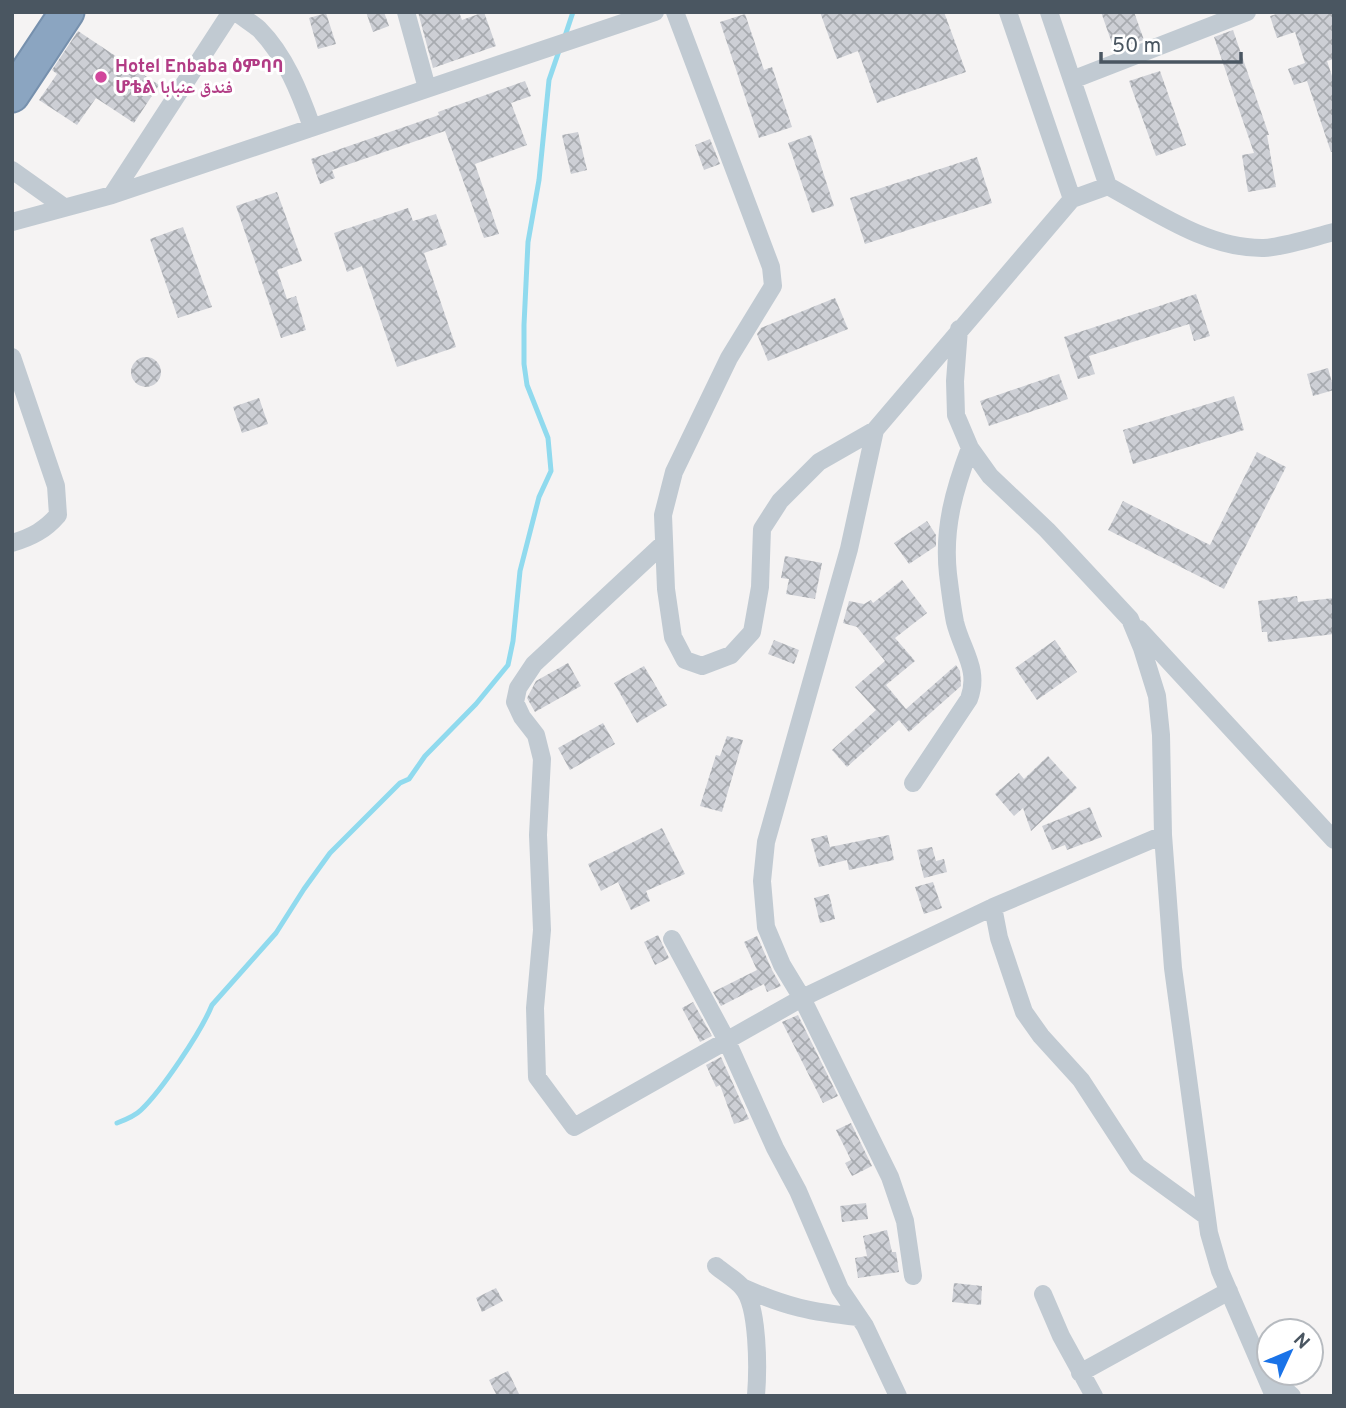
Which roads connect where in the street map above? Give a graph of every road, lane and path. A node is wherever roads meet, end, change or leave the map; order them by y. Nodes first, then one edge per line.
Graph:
1 (67, 12) edge
2 (231, 12) edge
3 (236, 12) edge
4 (406, 12) edge
5 (655, 12) edge
6 (675, 12) edge
7 (1008, 12) edge
8 (1049, 12) edge
9 (1245, 13) edge
10 (1072, 80) junction
11 (427, 88) junction
12 (12, 95) edge
13 (312, 127) junction
14 (12, 170) edge
15 (1108, 186) junction
16 (112, 195) junction
17 (1072, 198) junction
18 (64, 206) junction
19 (12, 222) edge
20 (1334, 232) edge
21 (959, 328) junction
22 (12, 357) edge
23 (874, 429) junction
24 (970, 448) junction
25 (12, 543) edge
26 (664, 543) junction
27 (1130, 620) junction
28 (913, 783) dead end
29 (1163, 835) junction
30 (1334, 840) edge
31 (993, 907) junction
32 (671, 940) dead end
33 (802, 998) junction
34 (726, 1039) junction
35 (1206, 1216) junction
36 (716, 1266) dead end
37 (913, 1276) dead end
38 (744, 1288) junction
39 (1229, 1291) junction
40 (1044, 1294) dead end
41 (858, 1317) junction
42 (1255, 1352) edge
43 (1080, 1373) junction
44 (756, 1396) edge
45 (898, 1396) edge
46 (1094, 1396) edge

1 - 12 highway
2 - 16 street
3 - 13 street
4 - 11 street
5 - 11 street
6 - 26 street
7 - 17 street
8 - 10 street
9 - 10 street
10 - 15 street
11 - 13 street
13 - 16 street
14 - 18 street
15 - 17 street
15 - 20 street
16 - 18 street
17 - 21 street
18 - 19 street
21 - 23 street
21 - 24 street
22 - 25 street
23 - 26 street
23 - 33 street
24 - 27 street
24 - 28 street
26 - 34 street
27 - 29 street
27 - 30 street
29 - 31 street
29 - 35 street
31 - 33 street
31 - 35 street
32 - 34 street
33 - 34 street
33 - 37 street
34 - 41 street
35 - 39 street
36 - 38 street
38 - 41 street
38 - 44 street
39 - 42 street
39 - 43 street
40 - 43 street
41 - 45 street
43 - 46 street

